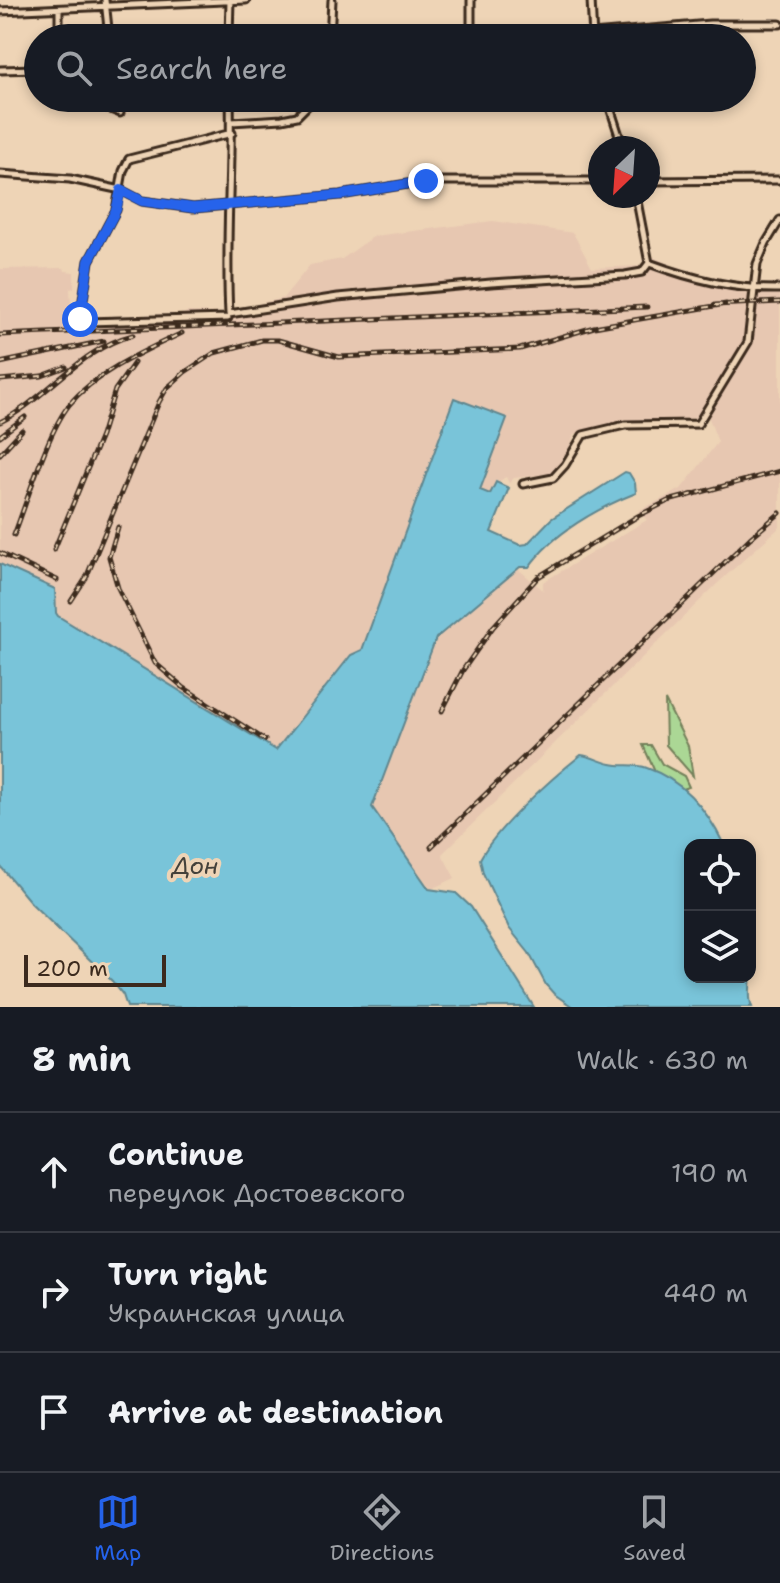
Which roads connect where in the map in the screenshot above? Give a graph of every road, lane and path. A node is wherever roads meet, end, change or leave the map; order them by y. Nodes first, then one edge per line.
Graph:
1 (246, 0) edge
2 (332, 0) edge
3 (471, 0) edge
4 (591, 0) edge
5 (230, 1) edge
6 (105, 2) edge
7 (59, 9) junction
8 (0, 11) edge
9 (59, 24) edge
10 (107, 24) edge
11 (229, 24) edge
12 (331, 24) edge
13 (471, 24) edge
14 (592, 24) edge
15 (710, 24) edge
16 (756, 24) edge
17 (756, 24) edge
18 (780, 24) edge
19 (24, 69) edge
20 (0, 70) edge
21 (231, 112) edge
22 (301, 112) edge
23 (611, 112) edge
24 (231, 122) junction
25 (232, 133) junction
26 (619, 136) edge
27 (0, 174) edge
28 (780, 180) edge
29 (588, 181) edge
30 (660, 181) edge
31 (121, 190) junction
32 (228, 203) junction
33 (638, 208) edge
34 (780, 220) edge
35 (649, 263) junction
36 (780, 289) edge
37 (753, 290) junction
38 (229, 316) junction
39 (523, 484) dead end

1 - 5 street
2 - 12 street
3 - 13 street
4 - 14 street
5 - 6 street
5 - 11 street
6 - 7 street
6 - 10 street
7 - 8 street
7 - 9 street
15 - 17 street
16 - 18 street
19 - 20 street
21 - 24 street
22 - 24 street
23 - 26 street
24 - 25 street
25 - 31 street
25 - 32 street
27 - 31 street
28 - 30 street
29 - 32 street
31 - 32 street
31 - 38 street
32 - 38 street
33 - 35 street
34 - 37 street
35 - 37 street
35 - 38 street
36 - 37 street
37 - 39 street

